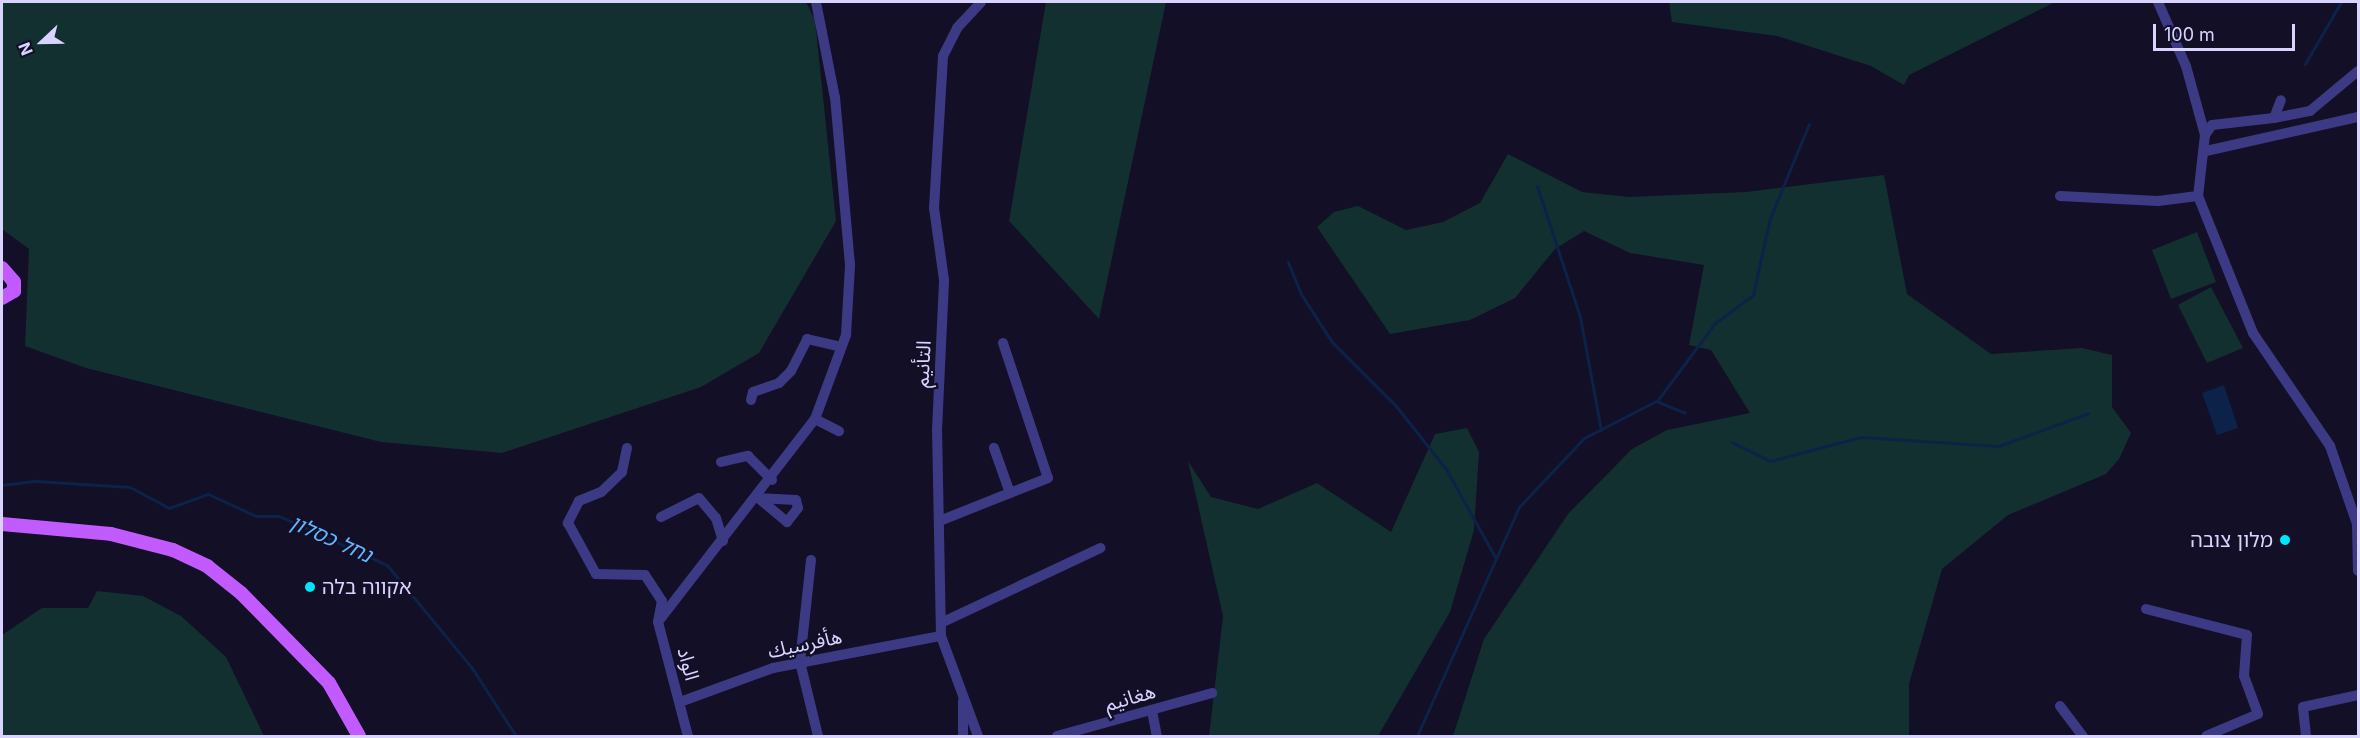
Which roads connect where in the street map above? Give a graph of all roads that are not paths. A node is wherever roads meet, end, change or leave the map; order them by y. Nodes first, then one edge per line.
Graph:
1 (816, 2) edge
2 (981, 2) edge
3 (2158, 2) edge
4 (2358, 71) edge
5 (2281, 100) dead end
6 (2358, 117) edge
7 (2274, 118) junction
8 (2205, 135) junction
9 (2206, 151) junction
10 (2060, 196) dead end
11 (2198, 196) junction
12 (2, 268) edge
13 (2, 298) edge
14 (1003, 343) dead end
15 (841, 347) junction
16 (751, 400) dead end
17 (814, 419) junction
18 (839, 431) dead end
19 (627, 448) dead end
20 (994, 448) dead end
21 (721, 462) dead end
22 (772, 480) junction
23 (1010, 493) junction
24 (661, 517) dead end
25 (942, 520) junction
26 (2, 524) edge
27 (723, 541) junction
28 (1100, 548) dead end
29 (811, 560) dead end
30 (2358, 571) edge
31 (2146, 609) dead end
32 (658, 622) junction
33 (943, 622) junction
34 (941, 636) junction
35 (800, 662) junction
36 (963, 693) junction
37 (1212, 693) dead end
38 (2358, 695) edge
39 (680, 702) junction
40 (2060, 706) dead end
41 (1152, 711) junction
42 (359, 736) edge
43 (688, 736) edge
44 (818, 736) edge
45 (963, 736) edge
46 (978, 736) edge
47 (1057, 736) edge
48 (1157, 736) edge
49 (2083, 736) edge
50 (2206, 736) edge
51 (2306, 736) edge

1 - 15 street
2 - 25 street, التأنيم
3 - 8 street
4 - 7 street
5 - 7 street
6 - 9 street
7 - 8 street
8 - 9 street
9 - 11 street
10 - 11 street
11 - 30 street
12 - 13 main road
14 - 23 street
15 - 16 street
15 - 17 street
17 - 18 street
17 - 22 street
19 - 32 street, الواد
20 - 23 street
21 - 22 street
22 - 27 street
23 - 25 street
24 - 27 street
25 - 33 street, التأنيم
26 - 42 main road
27 - 32 street
28 - 33 street
29 - 35 street
31 - 50 street
32 - 39 street, الواد
33 - 34 street, التأنيم
34 - 35 street, هأفرسيك
34 - 36 street, التأنيم
35 - 39 street, هأفرسيك
35 - 44 street
36 - 45 street
36 - 46 street, التأنيم
37 - 41 street, هغانيم
38 - 51 street
39 - 43 street, الواد
40 - 49 street
41 - 47 street, هغانيم
41 - 48 street

